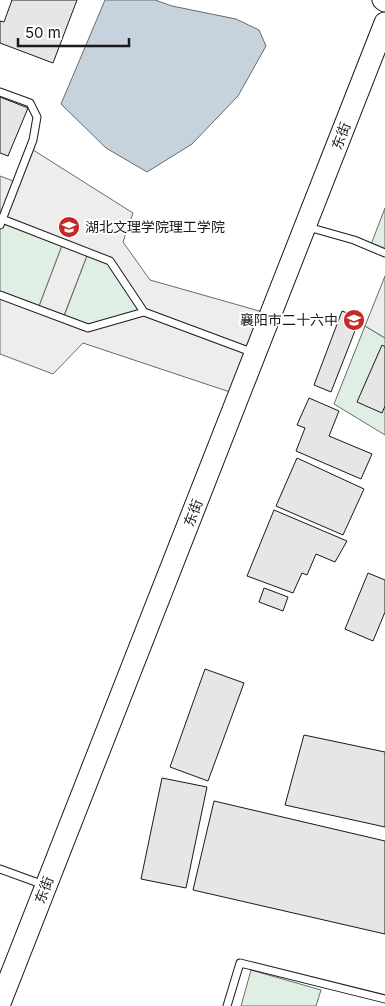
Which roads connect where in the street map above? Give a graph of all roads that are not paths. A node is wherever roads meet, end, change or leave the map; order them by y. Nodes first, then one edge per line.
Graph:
1 (385, 23) edge
2 (0, 92) edge
3 (1, 222) edge
4 (305, 226) junction
5 (385, 253) edge
6 (0, 295) edge
7 (144, 312) junction
8 (255, 354) junction
9 (0, 869) edge
10 (46, 886) junction
11 (385, 999) edge
12 (0, 1003) edge
13 (227, 1006) edge

1 - 4 main road, 东街
2 - 3 lane
3 - 7 lane
4 - 5 lane
4 - 8 main road, 东街
6 - 7 lane
7 - 8 lane
8 - 10 main road, 东街
9 - 10 lane
10 - 12 main road, 东街
11 - 13 lane

